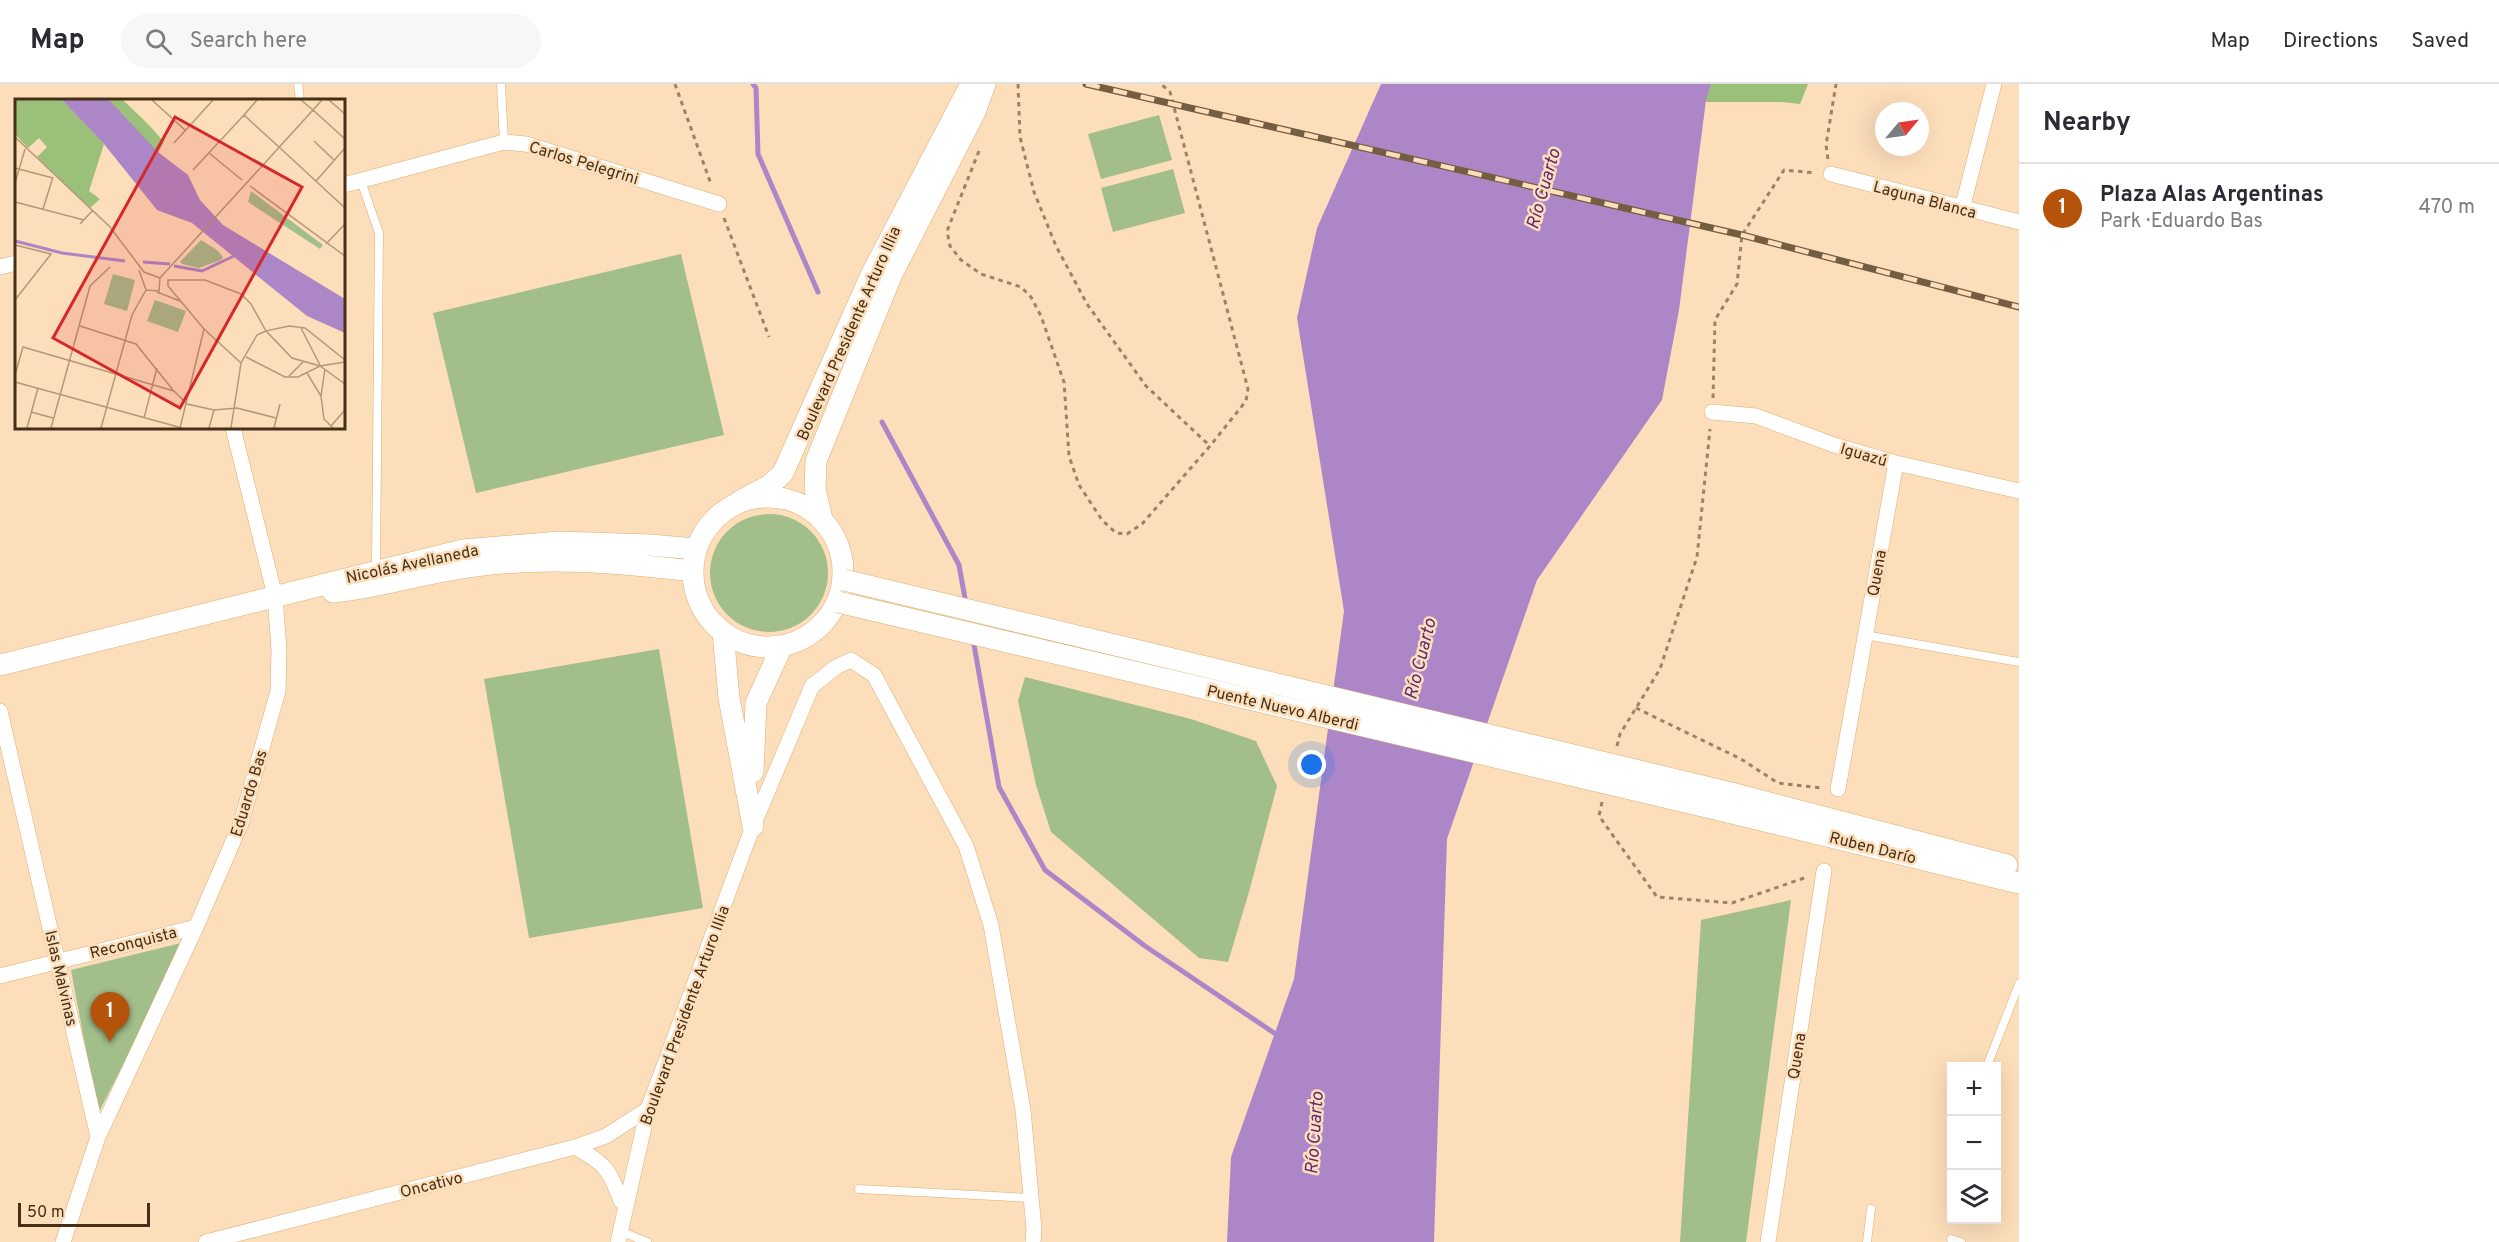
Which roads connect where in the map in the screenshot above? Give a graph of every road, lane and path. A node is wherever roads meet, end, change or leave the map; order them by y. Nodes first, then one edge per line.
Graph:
1 (298, 84) edge
2 (501, 84) edge
3 (971, 84) edge
4 (985, 84) edge
5 (1018, 84) edge
6 (1161, 84) edge
7 (1836, 84) edge
8 (1994, 84) edge
9 (300, 99) edge
10 (504, 142) junction
11 (980, 146) dead end
12 (1831, 174) junction
13 (361, 181) junction
14 (345, 185) edge
15 (719, 204) dead end
16 (1962, 209) junction
17 (2019, 222) edge
18 (15, 263) edge
19 (0, 267) edge
20 (1712, 412) junction
21 (233, 429) edge
22 (1210, 446) junction
23 (1896, 463) junction
24 (2019, 491) edge
25 (740, 501) junction
26 (822, 519) junction
27 (695, 549) junction
28 (376, 570) junction
29 (692, 571) junction
30 (844, 579) junction
31 (275, 596) junction
32 (838, 602) junction
33 (723, 633) junction
34 (1865, 635) junction
35 (782, 646) junction
36 (2019, 662) edge
37 (0, 665) edge
38 (1636, 708) junction
39 (0, 711) edge
40 (1615, 754) dead end
41 (1838, 789) joint
42 (1604, 795) dead end
43 (1729, 803) junction
44 (753, 826) junction
45 (2019, 868) edge
46 (1824, 871) joint
47 (2019, 883) edge
48 (196, 927) junction
49 (58, 961) junction
50 (0, 976) edge
51 (2019, 984) edge
52 (1989, 1062) edge
53 (648, 1109) junction
54 (98, 1137) junction
55 (575, 1147) junction
56 (859, 1189) dead end
57 (1031, 1198) junction
58 (621, 1201) dead end
59 (1871, 1209) dead end
60 (619, 1237) edge
61 (1951, 1239) dead end
62 (63, 1242) edge
63 (206, 1242) edge
64 (647, 1242) edge
65 (1033, 1242) edge
66 (1768, 1242) edge
67 (1867, 1242) edge
68 (1960, 1242) edge

1 - 9 lane
2 - 10 lane
3 - 25 main road, Boulevard Presidente Arturo Illia
4 - 26 main road, Boulevard Presidente Arturo Illia
5 - 22 path
6 - 22 path
7 - 12 path
8 - 16 street
10 - 13 street, Carlos Pelegrini
10 - 15 street, Carlos Pelegrini
11 - 22 path
12 - 16 street, Laguna Blanca
12 - 20 path
13 - 14 street, Carlos Pelegrini
13 - 28 lane
16 - 17 street, Laguna Blanca
18 - 19 street
20 - 23 street, Iguazú
20 - 38 path
21 - 31 street, Eduardo Bas
23 - 24 street, Iguazú
23 - 34 street, Quena
25 - 26 main road
25 - 27 main road
26 - 30 main road
27 - 28 main road, Nicolás Avellaneda
27 - 29 main road
28 - 31 main road, Nicolás Avellaneda
29 - 31 main road, Nicolás Avellaneda
29 - 33 main road
30 - 32 main road
30 - 43 main road, Puente Nuevo Alberdi, bridge
31 - 37 main road, Nicolás Avellaneda
31 - 48 street, Eduardo Bas
32 - 35 main road
32 - 43 main road, Puente Nuevo Alberdi, bridge
33 - 35 main road
33 - 44 main road
34 - 36 lane
34 - 41 street, Quena
35 - 44 main road
38 - 40 path
38 - 41 path
39 - 49 street, Islas Malvinas
42 - 46 path
43 - 45 main road, Ruben Darío
43 - 47 main road, Ruben Darío
44 - 53 street, Boulevard Presidente Arturo Illia
44 - 57 street, Boulevard Presidente Arturo Illia
46 - 66 street, Quena
48 - 49 street, Reconquista
48 - 54 street, Eduardo Bas
49 - 50 street, Reconquista
49 - 54 street, Islas Malvinas
51 - 52 lane
53 - 55 street, Oncativo
53 - 60 street, Boulevard Presidente Arturo Illia
54 - 62 street
55 - 58 street
55 - 63 street, Oncativo
56 - 57 lane
57 - 65 street
59 - 67 lane
60 - 64 lane
61 - 68 lane

